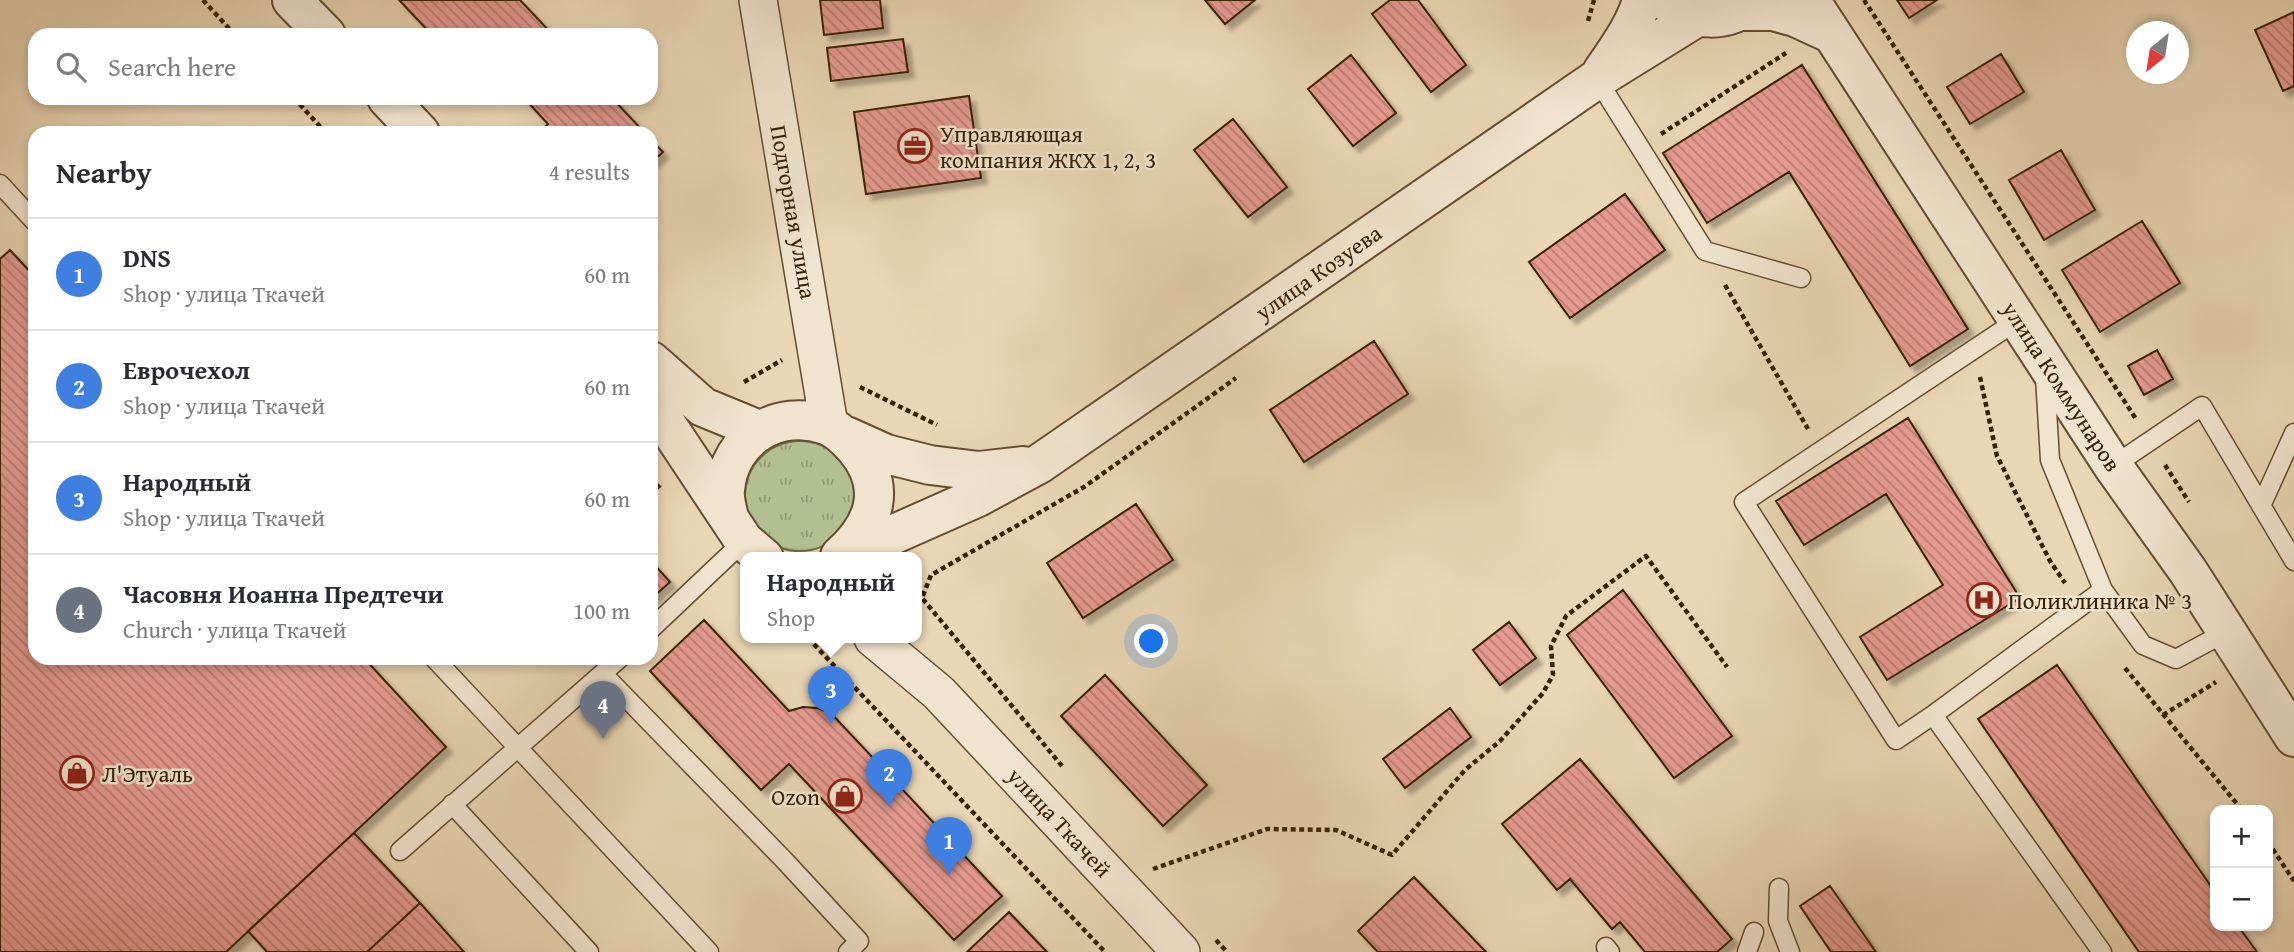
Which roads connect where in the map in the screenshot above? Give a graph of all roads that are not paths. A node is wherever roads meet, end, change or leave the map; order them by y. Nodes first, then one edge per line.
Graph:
1 (292, 0) edge
2 (758, 0) edge
3 (1642, 0) edge
4 (1810, 0) edge
5 (1750, 6) edge
6 (1681, 8) edge
7 (319, 28) edge
8 (1832, 34) junction
9 (1597, 79) junction
10 (394, 105) edge
11 (414, 126) edge
12 (0, 184) edge
13 (28, 214) edge
14 (1801, 278) dead end
15 (2018, 320) junction
16 (2044, 358) junction
17 (658, 367) edge
18 (658, 411) edge
19 (759, 430) junction
20 (837, 431) junction
21 (2294, 433) edge
22 (1039, 464) junction
23 (2113, 466) junction
24 (874, 496) junction
25 (2261, 506) junction
26 (745, 539) edge
27 (880, 549) edge
28 (845, 552) edge
29 (2294, 561) edge
30 (2103, 590) junction
31 (658, 622) edge
32 (2228, 631) junction
33 (879, 643) edge
34 (915, 643) edge
35 (440, 665) edge
36 (613, 665) edge
37 (603, 674) junction
38 (939, 692) junction
39 (1933, 715) junction
40 (2294, 737) edge
41 (517, 748) junction
42 (452, 804) junction
43 (400, 851) dead end
44 (1780, 888) dead end
45 (1754, 932) dead end
46 (589, 952) edge
47 (709, 952) edge
48 (848, 952) edge
49 (1181, 952) edge
50 (1747, 952) edge
51 (1790, 952) edge
52 (2102, 952) edge

1 - 7 street
2 - 20 street, Подгорная улица
3 - 9 street, улица Козуева
4 - 8 street, улица Коммунаров
5 - 6 street
5 - 8 street
6 - 9 street, улица Козуева
8 - 15 street, улица Коммунаров
9 - 14 lane
9 - 22 street, улица Козуева
10 - 11 street
12 - 13 lane
15 - 16 street, улица Коммунаров
15 - 39 lane
16 - 23 street, улица Коммунаров
16 - 30 lane
17 - 19 street
18 - 26 street
19 - 20 street, улица Козуева
19 - 26 street
20 - 22 street, улица Козуева
20 - 24 street
21 - 25 lane
22 - 27 street, улица Козуева
23 - 25 lane
23 - 32 street, улица Коммунаров
24 - 27 street
24 - 28 street
25 - 29 lane
26 - 31 lane
30 - 32 lane
30 - 39 lane
32 - 40 street, улица Коммунаров
33 - 38 street, улица Ткачей
34 - 38 street, улица Ткачей
35 - 41 lane
36 - 37 lane
37 - 41 lane
37 - 48 lane
38 - 49 street, улица Ткачей
39 - 52 lane
41 - 42 lane
41 - 47 lane
42 - 43 lane
42 - 46 lane
44 - 51 lane
45 - 50 lane

